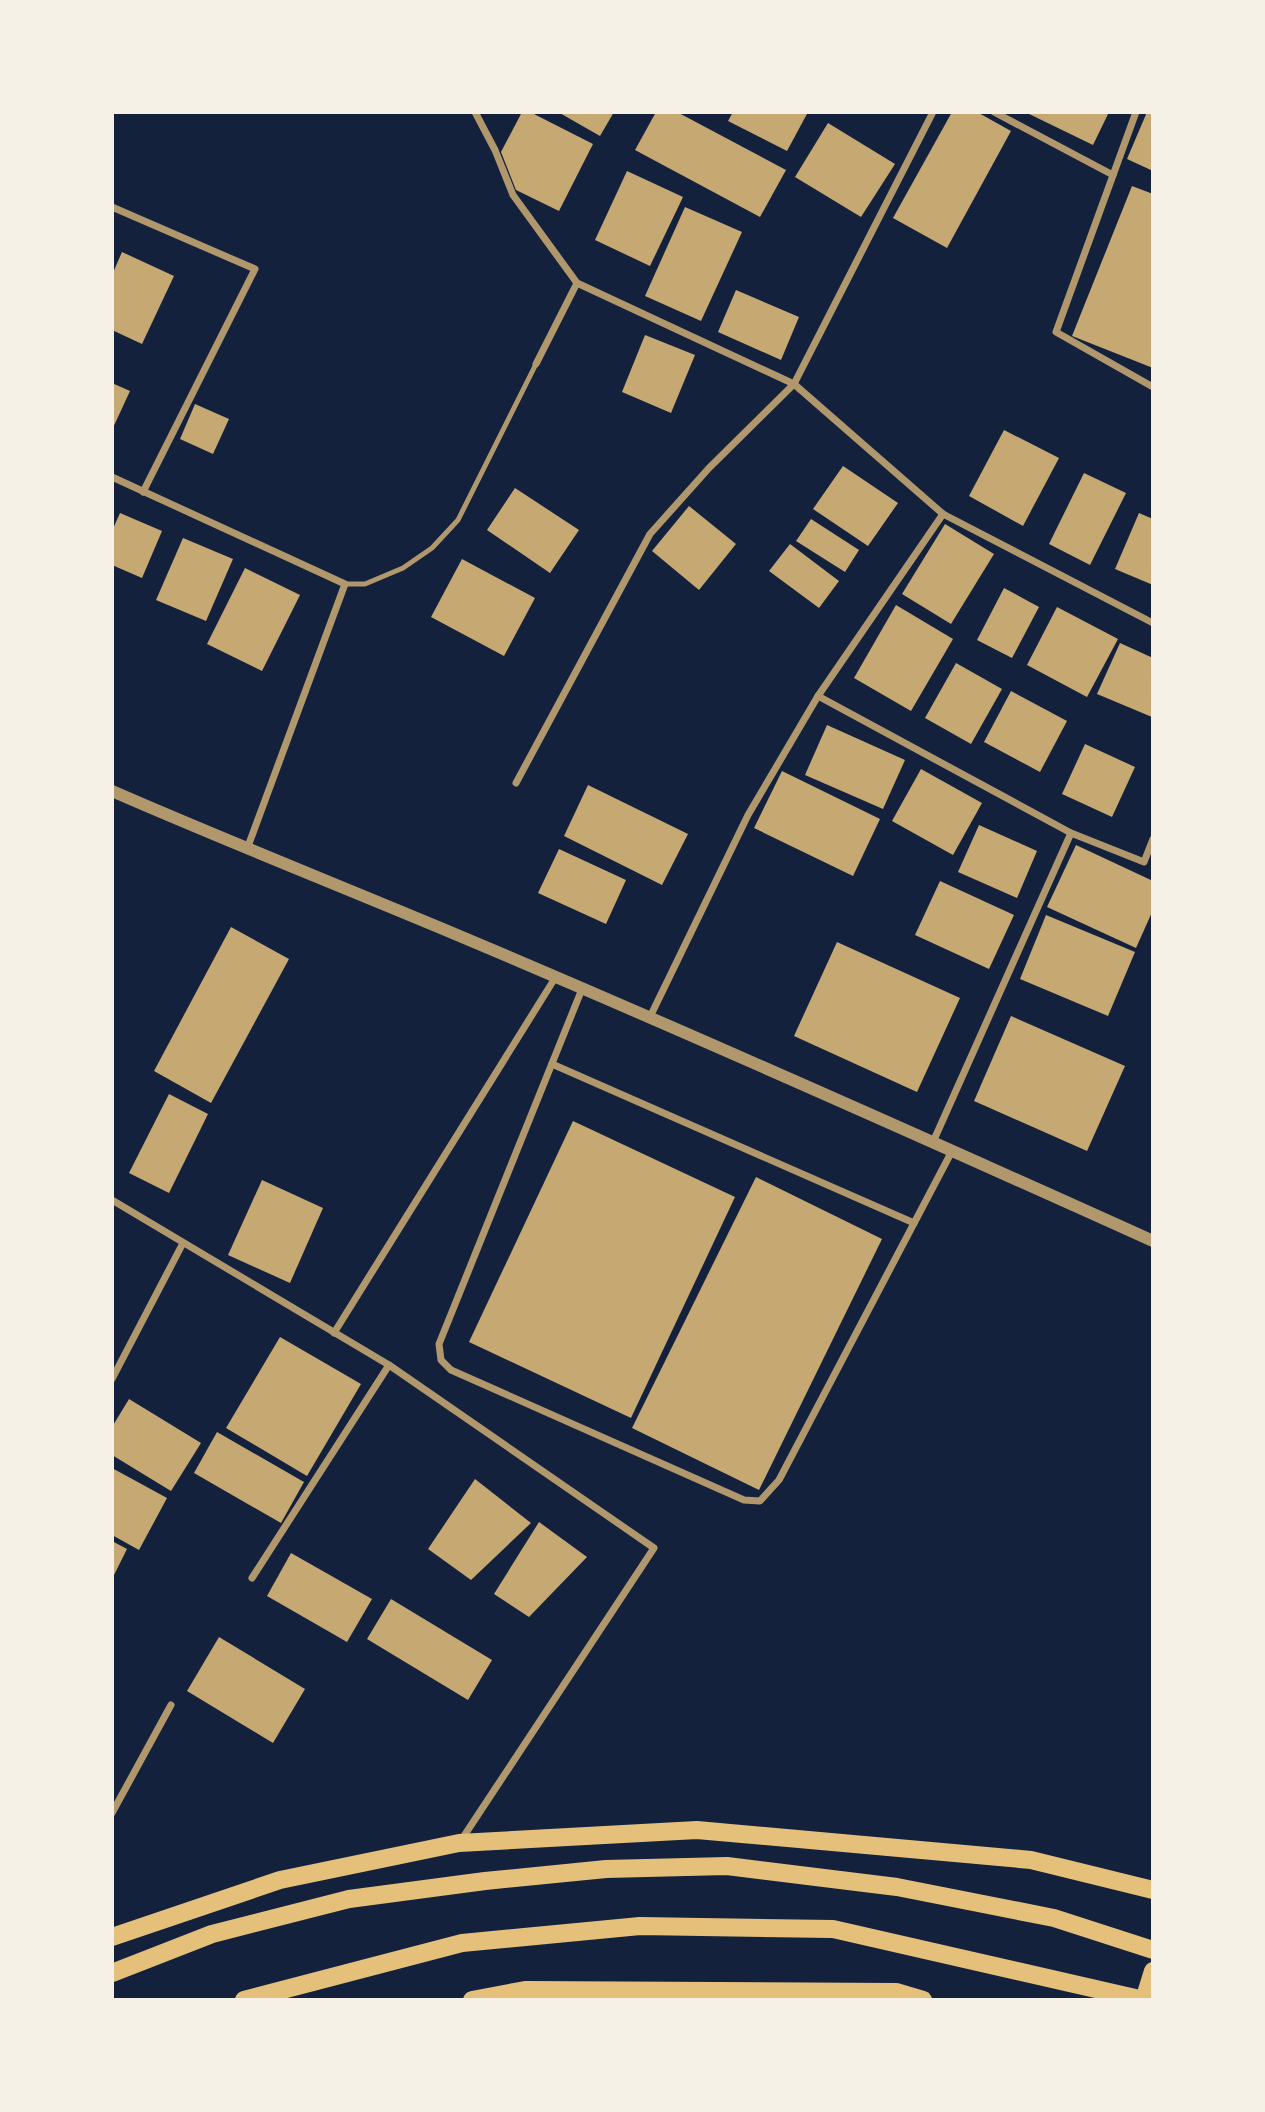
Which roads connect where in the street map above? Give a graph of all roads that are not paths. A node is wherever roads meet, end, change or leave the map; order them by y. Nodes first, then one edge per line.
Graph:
1 (475, 112) edge
2 (933, 112) edge
3 (994, 112) edge
4 (1136, 112) edge
5 (1113, 175) junction
6 (112, 207) edge
7 (577, 283) junction
8 (536, 364) joint
9 (794, 384) junction
10 (1153, 387) edge
11 (112, 477) edge
12 (143, 492) junction
13 (943, 514) junction
14 (345, 584) junction
15 (1153, 622) edge
16 (818, 696) junction
17 (516, 783) dead end
18 (112, 790) edge
19 (1071, 834) junction
20 (1153, 839) edge
21 (247, 850) junction
22 (555, 978) junction
23 (582, 989) junction
24 (649, 1019) junction
25 (552, 1064) junction
26 (933, 1142) junction
27 (952, 1150) junction
28 (112, 1200) edge
29 (914, 1223) junction
30 (1153, 1241) edge
31 (183, 1243) junction
32 (334, 1333) junction
33 (389, 1365) junction
34 (112, 1379) edge
35 (252, 1578) dead end
36 (171, 1705) dead end
37 (112, 1813) edge
38 (459, 1843) junction
39 (1153, 1890) edge
40 (112, 1937) edge
41 (1153, 1950) edge
42 (1153, 1970) edge
43 (112, 1973) edge
44 (244, 2000) edge
45 (472, 2000) edge
46 (923, 2000) edge
47 (1144, 2000) edge

1 - 7 street
2 - 9 street
3 - 5 street
4 - 5 street
5 - 10 street
6 - 12 street
7 - 8 street
7 - 9 street
8 - 14 lane
9 - 13 street
9 - 17 street
11 - 12 street
12 - 14 street
13 - 15 street
13 - 16 street
14 - 21 street
16 - 19 street
16 - 24 street
18 - 21 street
19 - 20 street
19 - 26 street
21 - 22 street
22 - 23 street
22 - 32 street
23 - 24 street
23 - 25 street
24 - 26 street
25 - 29 street
25 - 29 street
26 - 27 street
27 - 29 street
27 - 30 street
28 - 31 street
31 - 32 street
31 - 34 street
32 - 33 street
33 - 35 street
33 - 38 street
36 - 37 street
38 - 39 main road
38 - 40 main road
41 - 43 main road
42 - 47 main road
44 - 47 main road
45 - 46 main road

